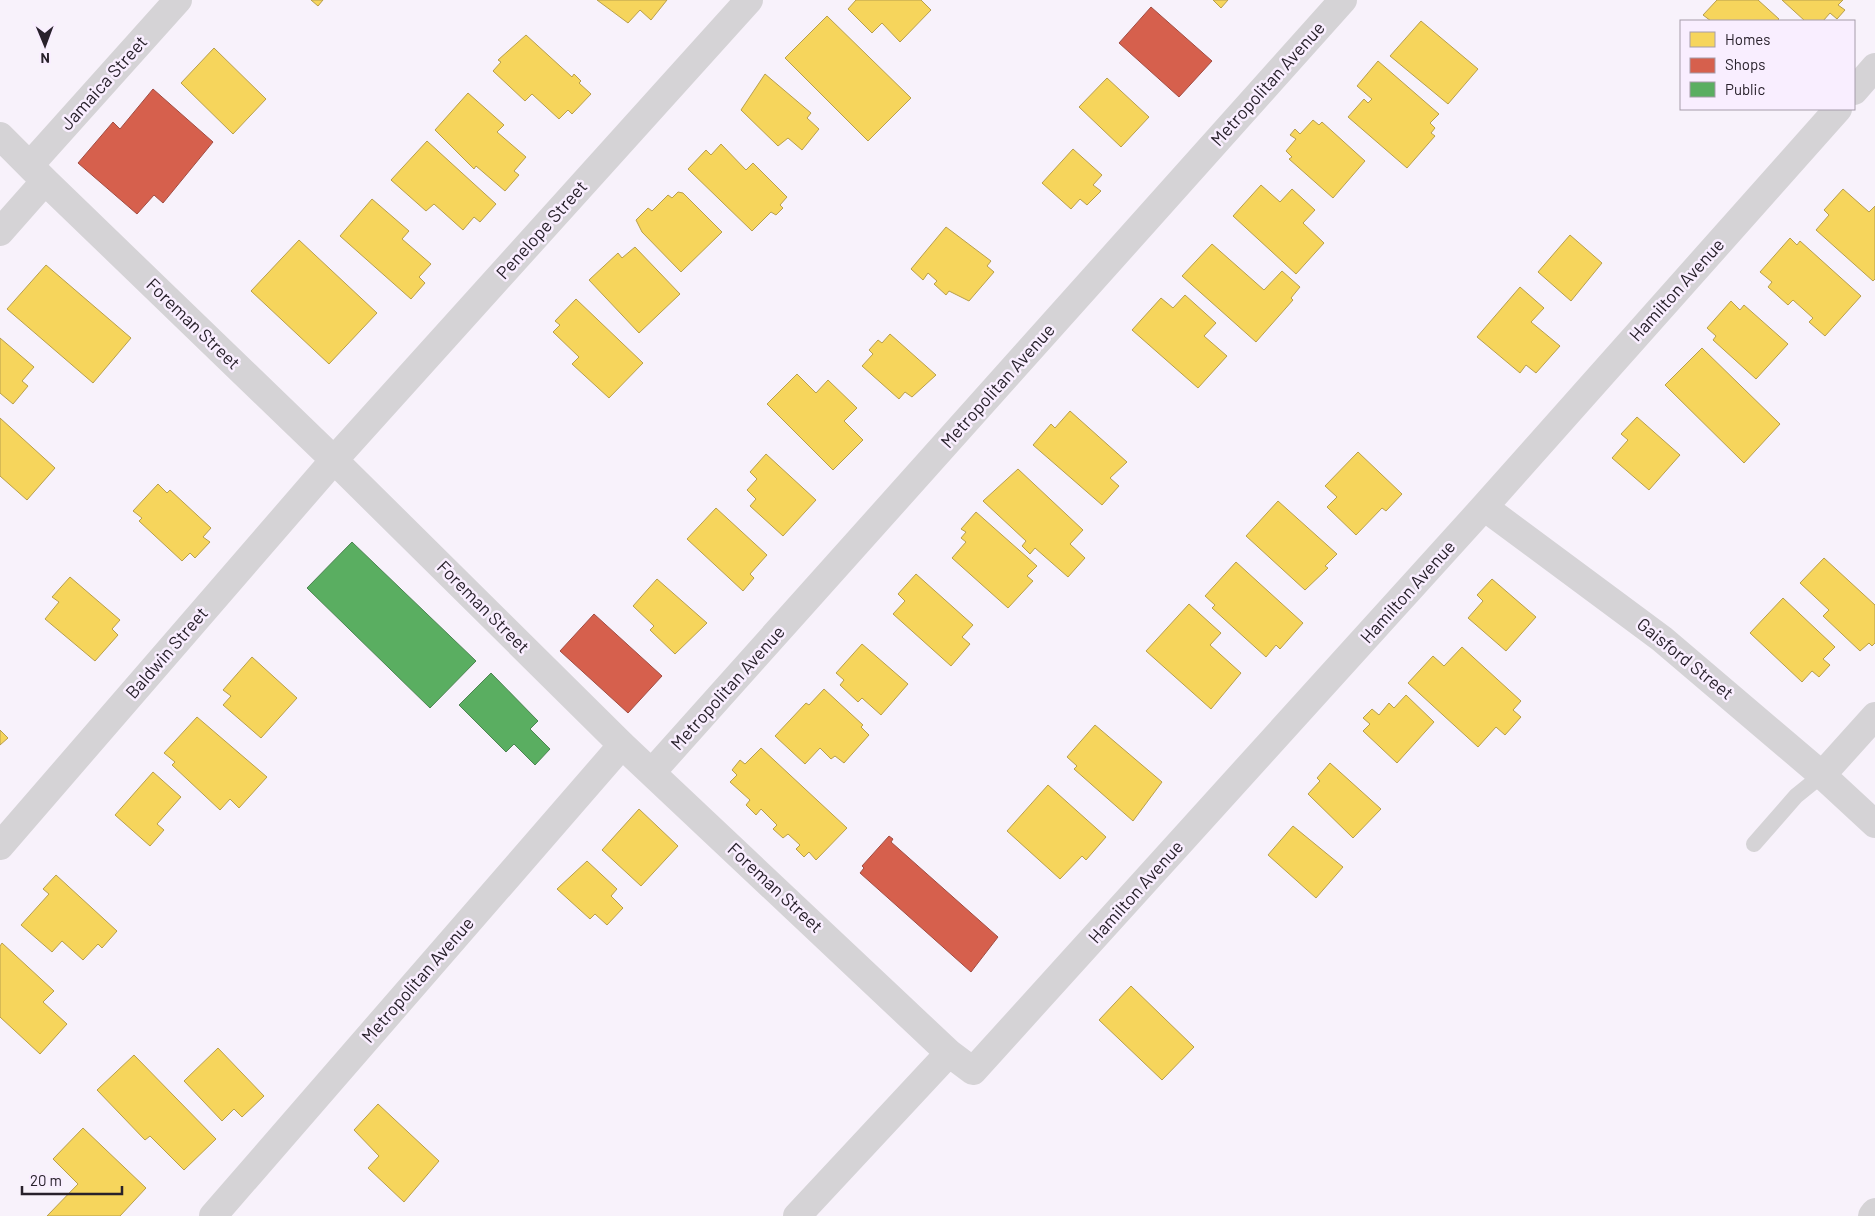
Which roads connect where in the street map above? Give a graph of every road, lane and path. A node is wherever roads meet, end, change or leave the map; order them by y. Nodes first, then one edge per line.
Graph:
1 (178, 0) edge
2 (750, 0) edge
3 (1343, 0) edge
4 (1875, 67) edge
5 (1855, 90) edge
6 (1837, 110) edge
7 (0, 136) edge
8 (38, 173) junction
9 (0, 232) edge
10 (334, 460) junction
11 (1484, 507) junction
12 (1875, 716) edge
13 (622, 744) junction
14 (652, 772) junction
15 (1822, 775) junction
16 (1875, 824) edge
17 (1754, 844) dead end
18 (0, 846) edge
19 (948, 1053) junction
20 (973, 1071) joint
21 (1875, 1212) edge
22 (213, 1216) edge
23 (797, 1216) edge
24 (1872, 1216) edge

1 - 8 street, Jamaica Street
2 - 10 street, Penelope Street
3 - 14 street, Metropolitan Avenue
4 - 5 street
6 - 11 street, Hamilton Avenue
7 - 8 street, Foreman Street
8 - 9 street, Jamaica Street
8 - 10 street, Foreman Street
10 - 13 street, Foreman Street
10 - 18 street, Baldwin Street
11 - 15 street, Gaisford Street
11 - 20 street, Hamilton Avenue
12 - 15 street
13 - 14 street, Foreman Street
13 - 22 street, Metropolitan Avenue
14 - 19 street, Foreman Street
15 - 16 street, Gaisford Street
15 - 17 lane
19 - 20 street, Foreman Street
19 - 23 street
21 - 24 street

